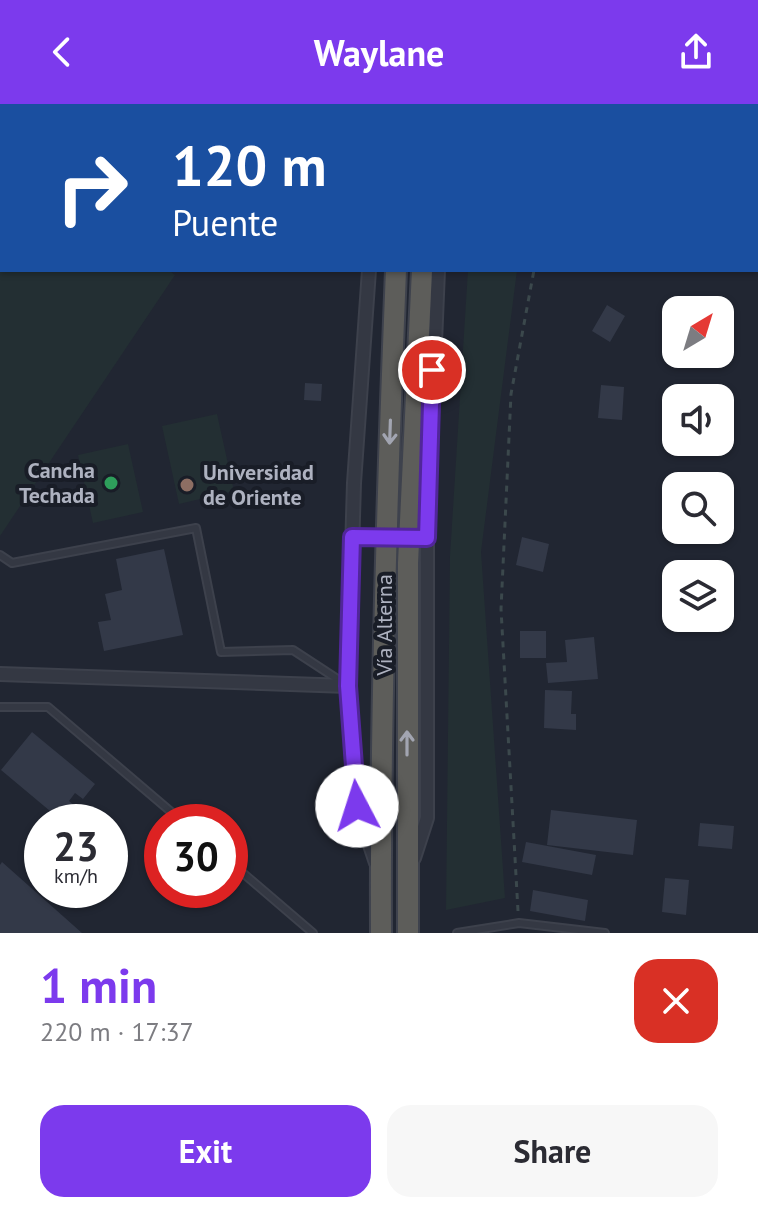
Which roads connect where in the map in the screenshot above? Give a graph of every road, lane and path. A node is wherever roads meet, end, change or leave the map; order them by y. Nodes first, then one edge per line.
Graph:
1 (369, 272) edge
2 (396, 272) edge
3 (422, 272) edge
4 (438, 272) edge
5 (534, 272) edge
6 (352, 537) junction
7 (423, 538) junction
8 (0, 555) edge
9 (0, 674) edge
10 (348, 686) junction
11 (0, 707) edge
12 (162, 804) edge
13 (248, 877) edge
14 (381, 877) junction
15 (407, 880) junction
16 (519, 923) junction
17 (313, 933) edge
18 (381, 933) edge
19 (408, 933) edge
20 (457, 933) edge
21 (605, 933) edge

1 - 6 street
2 -> 14 highway, Vía Alterna
15 -> 3 highway, Vía Alterna
4 - 7 street
5 - 16 path
6 - 7 street, bridge
6 - 10 street
7 - 15 street
8 - 10 lane
9 - 10 street
10 - 14 street
11 - 12 lane
13 - 17 lane
14 - 18 highway, Vía Alterna
15 - 19 highway, Vía Alterna
16 - 20 lane
16 - 21 lane

